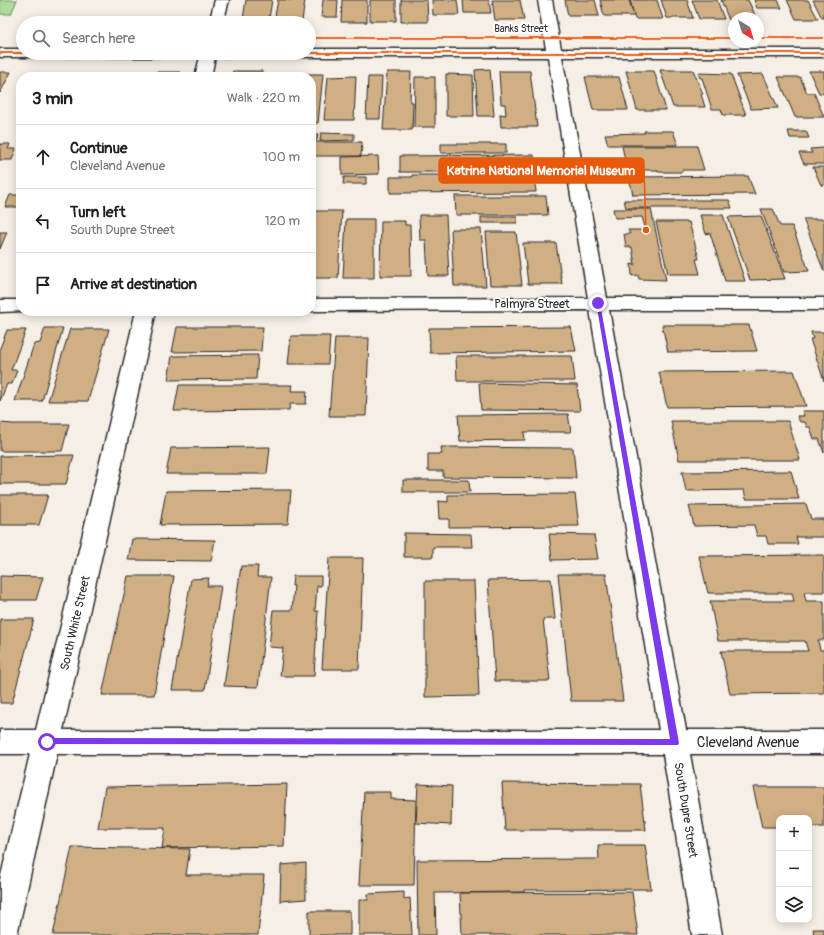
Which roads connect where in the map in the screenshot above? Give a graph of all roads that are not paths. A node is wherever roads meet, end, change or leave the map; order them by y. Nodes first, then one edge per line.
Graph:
1 (222, 0) edge
2 (545, 0) edge
3 (218, 16) edge
4 (316, 38) edge
5 (728, 38) edge
6 (764, 38) edge
7 (824, 38) edge
8 (552, 45) junction
9 (316, 51) edge
10 (0, 53) edge
11 (16, 53) edge
12 (824, 53) edge
13 (207, 60) edge
14 (204, 72) edge
15 (598, 303) junction
16 (824, 304) edge
17 (316, 305) edge
18 (0, 306) edge
19 (16, 306) edge
20 (145, 316) edge
21 (0, 742) edge
22 (47, 742) junction
23 (824, 742) edge
24 (675, 743) junction
25 (2, 935) edge
26 (707, 935) edge

1 - 3 street
2 - 8 street, South Dupre Street
4 - 8 street, Banks Street
5 - 8 street, Banks Street
6 - 7 street
8 - 9 street, Banks Street
8 - 12 street, Banks Street
8 - 15 street, South Dupre Street
10 - 11 street, Banks Street
13 - 14 street
15 - 16 street, Palmyra Street
15 - 17 street, Palmyra Street
15 - 24 street, South Dupre Street
18 - 19 street
20 - 22 street, South White Street
21 - 22 street, Cleveland Avenue
22 - 24 street, Cleveland Avenue
22 - 25 street, South White Street
23 - 24 street, Cleveland Avenue
24 - 26 street, South Dupre Street

